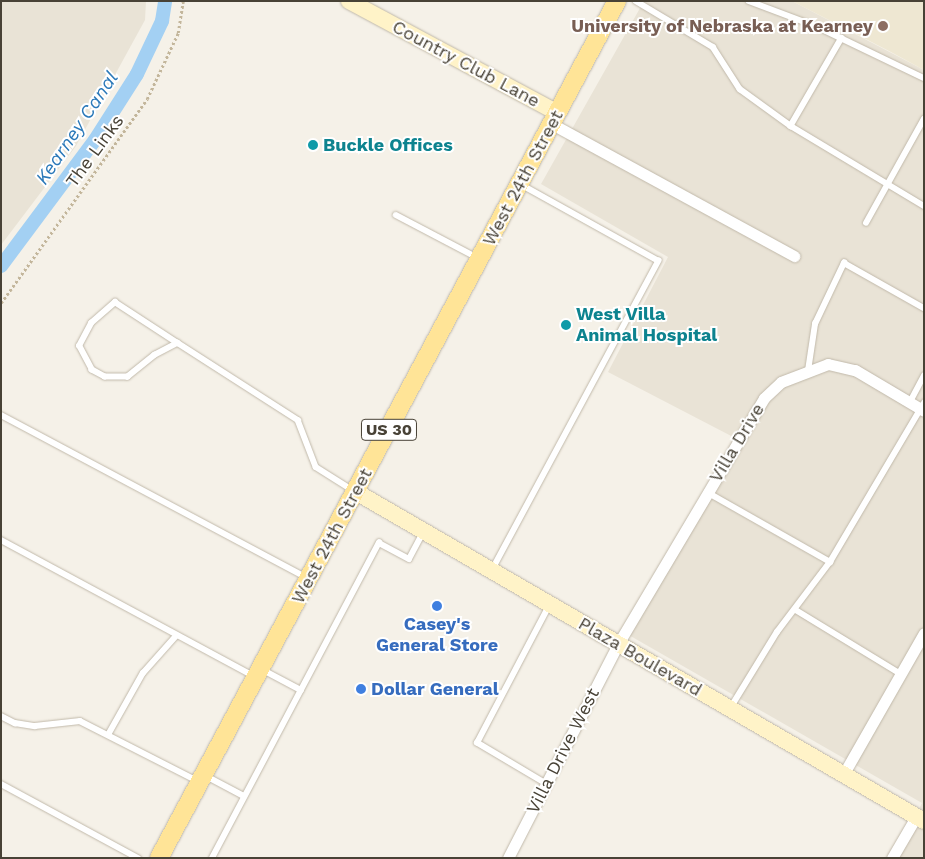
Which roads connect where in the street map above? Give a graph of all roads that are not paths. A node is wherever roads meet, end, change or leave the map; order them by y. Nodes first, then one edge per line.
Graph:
1 (349, 1) edge
2 (617, 1) edge
3 (636, 1) edge
4 (749, 1) edge
5 (842, 38) junction
6 (924, 78) edge
7 (555, 119) junction
8 (924, 119) edge
9 (791, 126) junction
10 (520, 184) junction
11 (887, 184) junction
12 (924, 206) edge
13 (396, 215) dead end
14 (866, 222) dead end
15 (794, 256) dead end
16 (480, 259) junction
17 (924, 308) edge
18 (178, 343) junction
19 (808, 370) junction
20 (924, 376) edge
21 (919, 406) edge
22 (1, 415) edge
23 (356, 492) junction
24 (707, 492) junction
25 (424, 531) junction
26 (1, 540) edge
27 (830, 562) junction
28 (492, 570) junction
29 (309, 579) junction
30 (550, 605) junction
31 (796, 610) junction
32 (924, 633) edge
33 (176, 636) junction
34 (618, 644) junction
35 (259, 674) junction
36 (901, 674) junction
37 (301, 690) junction
38 (730, 709) junction
39 (1, 716) edge
40 (108, 735) junction
41 (843, 775) junction
42 (202, 778) junction
43 (1, 784) edge
44 (546, 784) junction
45 (244, 796) junction
46 (920, 819) edge
47 (138, 858) edge
48 (159, 858) edge
49 (212, 858) edge
50 (508, 858) edge
51 (892, 858) edge

1 - 7 street, Country Club Lane
2 - 7 main road, West 24th Street / US 30
3 - 9 lane
4 - 5 lane
5 - 6 lane
5 - 9 lane
7 - 10 main road, West 24th Street / US 30
7 - 15 street
8 - 11 lane
9 - 11 lane
10 - 16 main road, West 24th Street / US 30
10 - 28 lane
11 - 12 lane
11 - 14 lane
13 - 16 lane
16 - 23 main road, West 24th Street / US 30
17 - 19 lane
18 - 18 lane
18 - 23 lane
19 - 21 street, Villa Drive
19 - 24 street, Villa Drive
20 - 21 lane
21 - 27 lane
22 - 29 lane
23 - 25 street, Plaza Boulevard
23 - 29 main road, West 24th Street / US 30
24 - 27 lane
24 - 34 street, Villa Drive
25 - 28 street, Plaza Boulevard
25 - 37 lane
26 - 33 lane
27 - 31 lane
28 - 30 street, Plaza Boulevard
29 - 35 main road, West 24th Street / US 30
30 - 34 street, Plaza Boulevard
30 - 44 lane
31 - 36 lane
31 - 38 lane
32 - 36 street
33 - 35 lane
33 - 40 lane
34 - 38 street, Plaza Boulevard
34 - 44 street, Villa Drive West
35 - 37 lane
35 - 42 main road, West 24th Street / US 30
36 - 41 street
37 - 45 lane
38 - 41 street, Plaza Boulevard
39 - 40 lane
40 - 42 lane
41 - 46 street, Plaza Boulevard
42 - 45 lane
42 - 48 main road, West 24th Street / US 30
43 - 47 lane
44 - 50 street, Villa Drive West
45 - 49 lane
46 - 51 street

